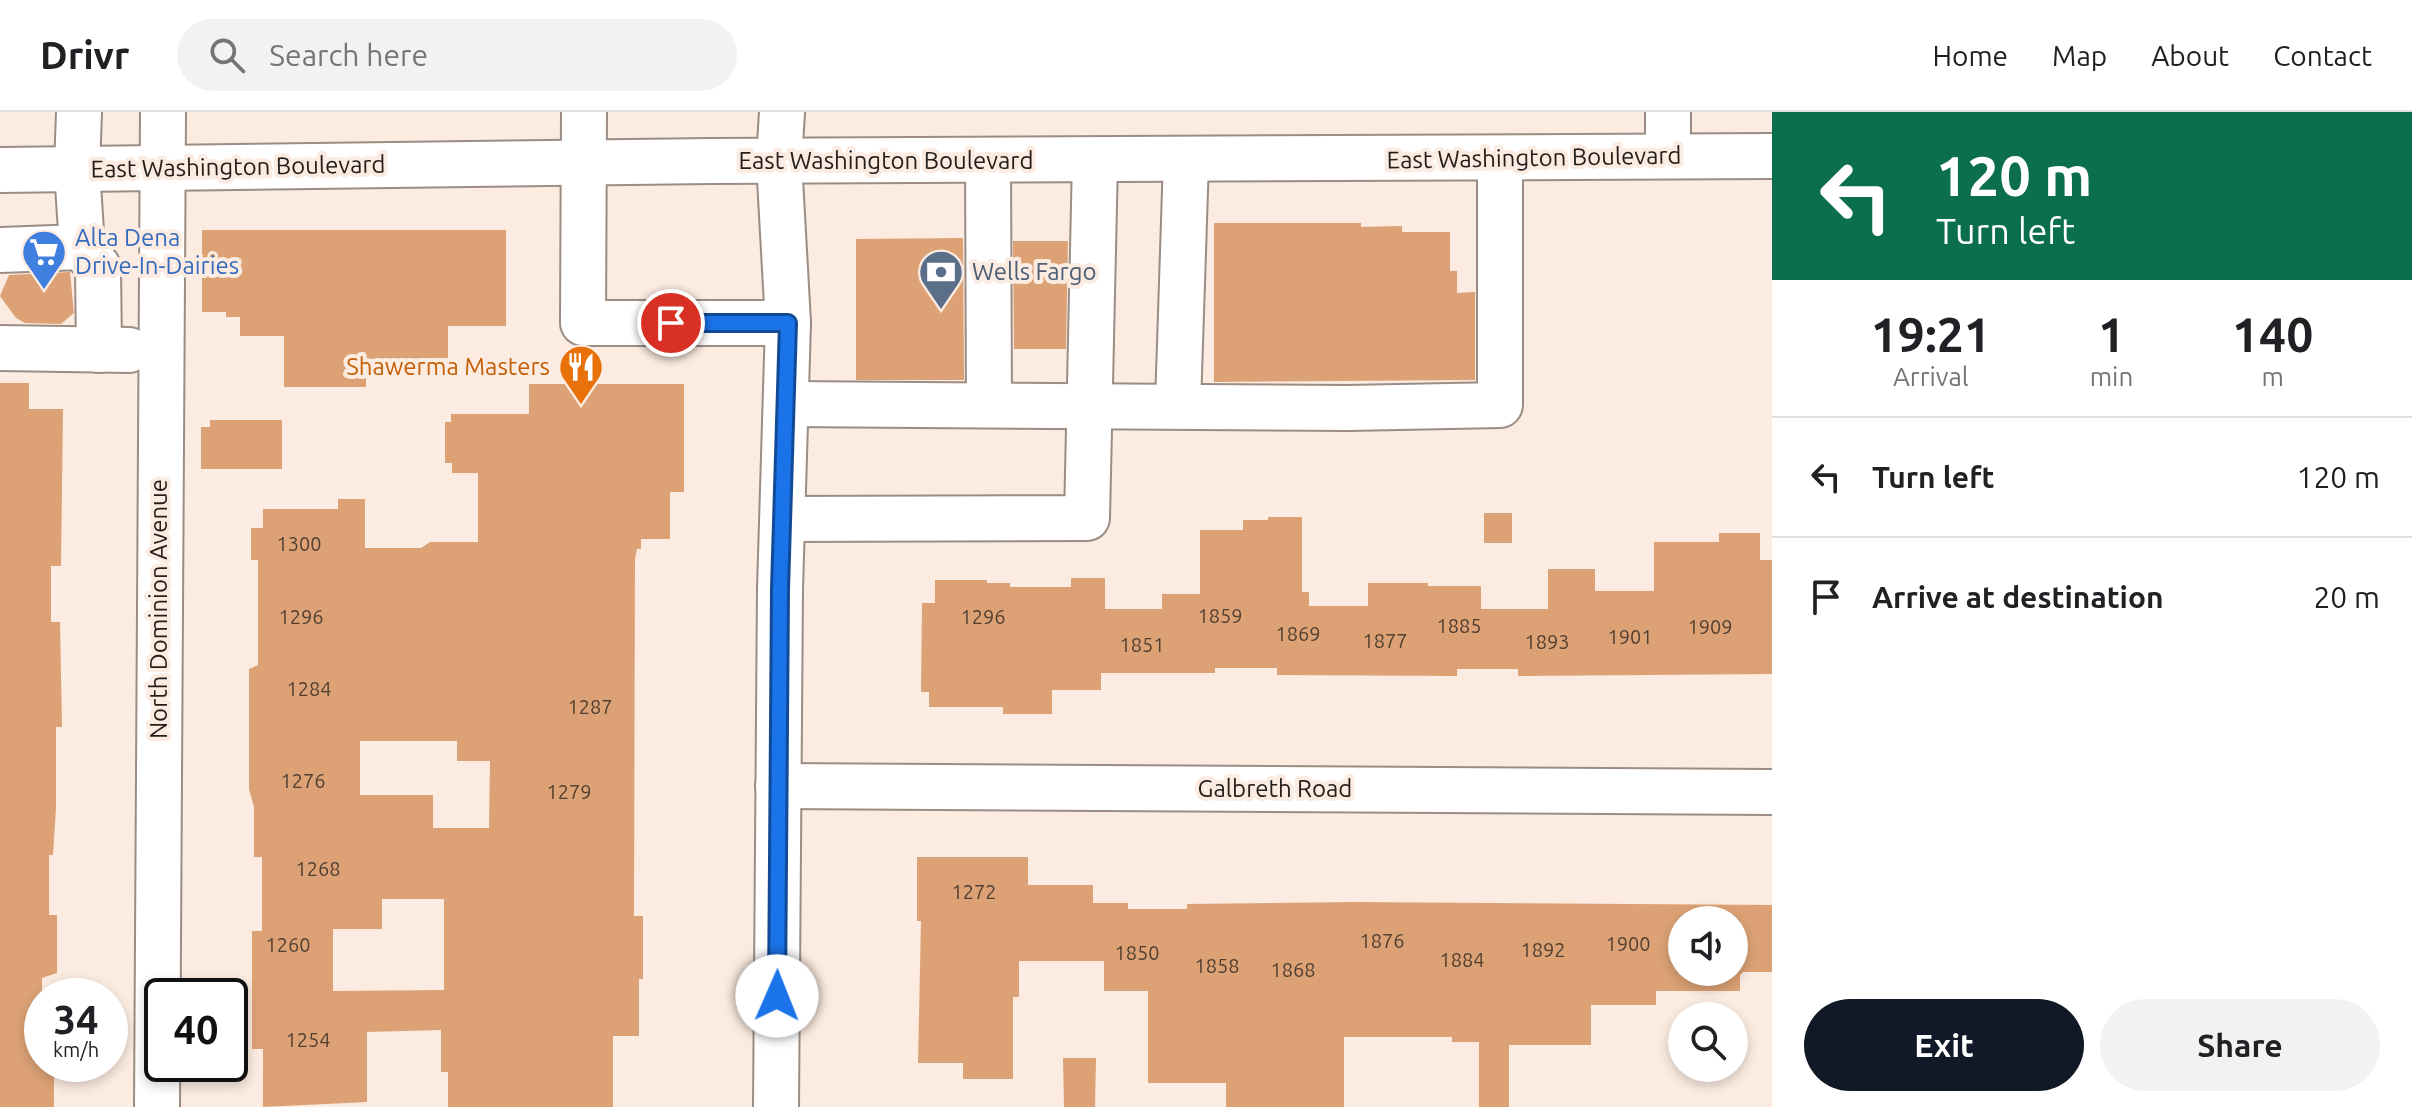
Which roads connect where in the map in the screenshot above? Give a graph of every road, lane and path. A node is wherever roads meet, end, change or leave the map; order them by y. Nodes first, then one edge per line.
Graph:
1 (79, 112) edge
2 (163, 112) edge
3 (584, 112) edge
4 (782, 112) edge
5 (1668, 112) edge
6 (1668, 156) junction
7 (1772, 156) edge
8 (1500, 158) junction
9 (988, 160) junction
10 (1095, 160) junction
11 (1186, 160) junction
12 (779, 161) junction
13 (585, 162) junction
14 (161, 168) junction
15 (77, 169) junction
16 (0, 170) edge
17 (82, 247) junction
18 (0, 250) edge
19 (788, 323) junction
20 (0, 348) edge
21 (99, 350) junction
22 (161, 350) junction
23 (787, 404) junction
24 (989, 405) junction
25 (1090, 405) junction
26 (1178, 405) junction
27 (783, 519) junction
28 (778, 786) junction
29 (1772, 792) edge
30 (157, 1107) edge
31 (776, 1107) edge

1 - 15 street
2 - 14 street, North Dominion Avenue
3 - 13 street
4 - 12 street
5 - 6 street
6 - 7 street, East Washington Boulevard
6 - 8 street, East Washington Boulevard
8 - 11 street, East Washington Boulevard
8 - 26 street
9 - 10 street, East Washington Boulevard
9 - 12 street, East Washington Boulevard
9 - 24 street
10 - 11 street, East Washington Boulevard
10 - 25 street
11 - 26 street
12 - 13 street, East Washington Boulevard
12 - 19 street
13 - 14 street, East Washington Boulevard
13 - 19 street
14 - 15 street, East Washington Boulevard
14 - 22 street, North Dominion Avenue
15 - 16 street, East Washington Boulevard
15 - 17 street
17 - 18 street
17 - 21 street
19 - 23 street
20 - 21 street
21 - 22 street
22 - 30 street, North Dominion Avenue
23 - 24 street
23 - 27 street
24 - 25 street
25 - 26 street
25 - 27 street
27 - 28 street
28 - 29 street, Galbreth Road
28 - 31 street

